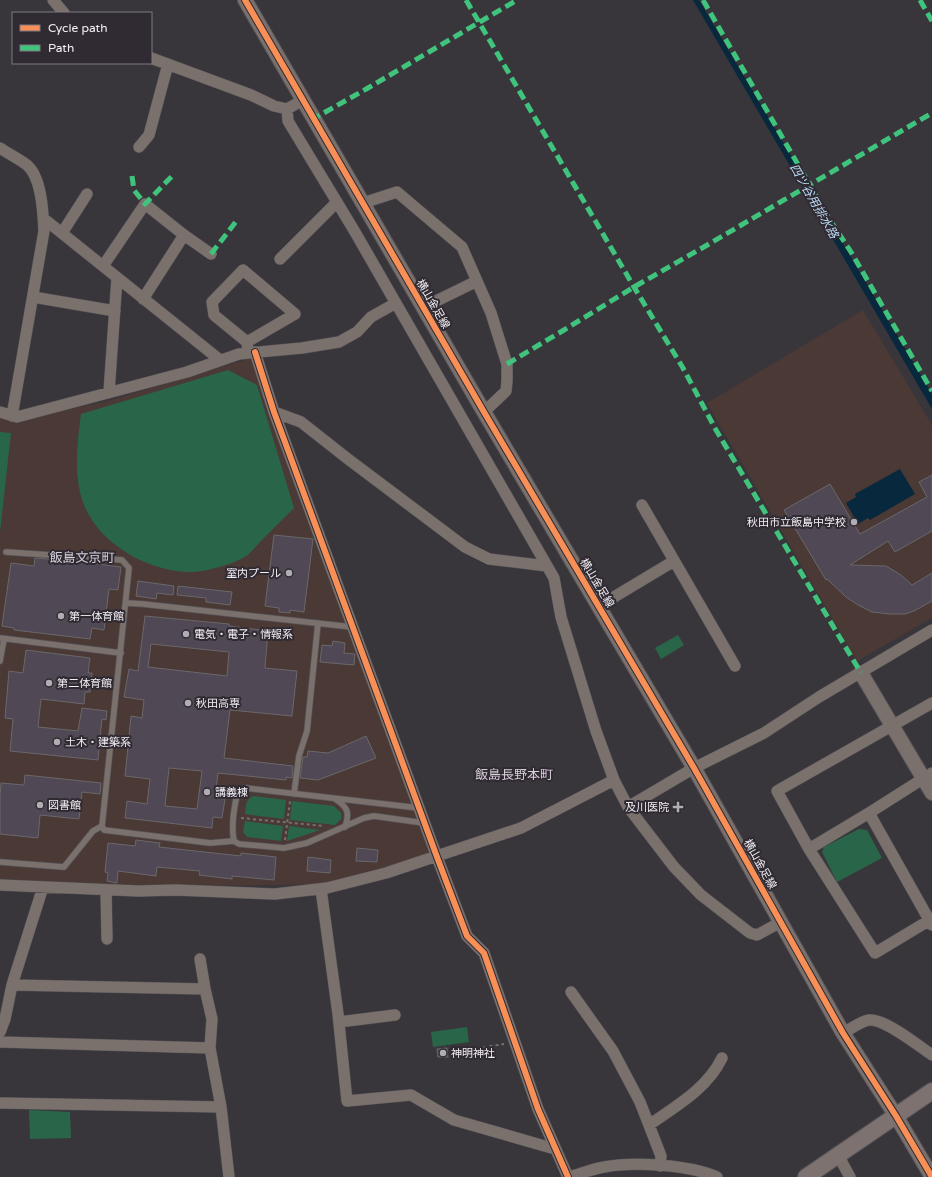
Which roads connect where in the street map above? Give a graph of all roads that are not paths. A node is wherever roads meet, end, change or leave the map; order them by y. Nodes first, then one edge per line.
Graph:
1 (53, 0) edge
2 (245, 0) edge
3 (63, 12) edge
4 (152, 58) edge
5 (168, 64) junction
6 (303, 100) junction
7 (287, 109) junction
8 (139, 147) dead end
9 (0, 148) edge
10 (87, 194) dead end
11 (337, 202) junction
12 (363, 203) junction
13 (43, 218) junction
14 (62, 233) junction
15 (184, 235) junction
16 (210, 254) dead end
17 (280, 260) dead end
18 (103, 266) junction
19 (117, 278) junction
20 (477, 281) junction
21 (33, 297) junction
22 (143, 299) junction
23 (396, 303) junction
24 (424, 307) junction
25 (115, 311) junction
26 (250, 349) junction
27 (220, 360) junction
28 (109, 392) junction
29 (0, 412) edge
30 (274, 412) junction
31 (484, 412) junction
32 (12, 416) junction
33 (642, 505) dead end
34 (6, 552) dead end
35 (674, 561) junction
36 (547, 566) junction
37 (126, 603) junction
38 (599, 606) junction
39 (318, 623) junction
40 (352, 627) junction
41 (932, 630) edge
42 (2, 638) edge
43 (120, 653) junction
44 (0, 661) edge
45 (735, 666) dead end
46 (861, 673) junction
47 (932, 703) edge
48 (892, 726) junction
49 (694, 768) junction
50 (928, 776) edge
51 (614, 780) junction
52 (932, 793) edge
53 (292, 794) junction
54 (333, 798) junction
55 (419, 808) junction
56 (628, 808) junction
57 (869, 813) junction
58 (424, 823) junction
59 (102, 826) junction
60 (343, 828) junction
61 (234, 841) junction
62 (808, 849) junction
63 (437, 857) junction
64 (0, 862) edge
65 (0, 885) edge
66 (43, 887) junction
67 (321, 889) junction
68 (106, 890) junction
69 (781, 922) junction
70 (931, 923) edge
71 (107, 939) dead end
72 (200, 959) dead end
73 (12, 985) junction
74 (205, 989) junction
75 (571, 992) dead end
76 (395, 1015) dead end
77 (339, 1022) junction
78 (0, 1032) edge
79 (843, 1033) junction
80 (0, 1042) edge
81 (210, 1048) junction
82 (932, 1055) edge
83 (722, 1058) dead end
84 (932, 1091) edge
85 (0, 1103) edge
86 (221, 1107) junction
87 (896, 1116) junction
88 (649, 1125) junction
89 (555, 1149) junction
90 (838, 1155) junction
91 (660, 1166) junction
92 (229, 1177) edge
93 (568, 1177) edge
94 (717, 1177) edge
95 (806, 1177) edge
96 (850, 1177) edge
97 (932, 1177) edge

1 - 3 street
2 - 6 street, 横山金足線
4 - 5 street
5 - 7 street
5 - 8 street
6 - 7 street
6 - 12 street, 横山金足線
7 - 11 street
9 - 13 street
10 - 14 street
11 - 17 street
11 - 23 street
12 - 20 street
12 - 24 street, 横山金足線
13 - 14 street
13 - 21 street
14 - 18 street
15 - 16 street
15 - 18 street
15 - 22 street
18 - 19 street
19 - 22 street
19 - 25 street
20 - 24 street
20 - 31 street
21 - 25 street
21 - 32 street
22 - 27 street
23 - 26 street
23 - 36 street
24 - 31 street, 横山金足線
25 - 28 street
26 - 26 street
26 - 27 street
26 - 30 street
27 - 28 street
28 - 32 street
29 - 32 street
30 - 36 street
30 - 40 street
31 - 38 street, 横山金足線
33 - 35 street
34 - 37 lane
35 - 38 street
35 - 45 street
36 - 51 street
37 - 39 lane
37 - 43 lane
38 - 49 street, 横山金足線
39 - 40 lane
39 - 53 lane
40 - 55 street
41 - 46 street
42 - 43 lane
42 - 44 lane
43 - 59 lane
46 - 48 street
46 - 49 street
47 - 48 street
48 - 50 street
48 - 62 street
49 - 56 street
49 - 69 street, 横山金足線
50 - 52 street
50 - 57 street
51 - 56 street
51 - 63 street
53 - 54 lane
53 - 61 lane
54 - 55 lane
54 - 60 lane
55 - 58 street
56 - 69 street
57 - 62 street
57 - 70 street
58 - 60 lane
58 - 63 street
59 - 61 lane
59 - 64 lane
60 - 61 lane
62 - 70 street
63 - 67 street
63 - 89 street
65 - 66 street
66 - 68 street
66 - 73 street
67 - 68 street
67 - 77 street
68 - 71 street
69 - 79 street, 横山金足線
72 - 74 street
73 - 74 street
73 - 78 street
74 - 81 street
75 - 88 street
76 - 77 street
77 - 89 street
79 - 82 street
79 - 87 street, 横山金足線
80 - 81 street
81 - 86 street
83 - 88 street
84 - 87 main road
85 - 86 street
86 - 92 street
87 - 90 main road
87 - 97 street, 横山金足線
88 - 91 street
89 - 93 street
90 - 95 main road
90 - 96 street
91 - 93 street
91 - 94 street

